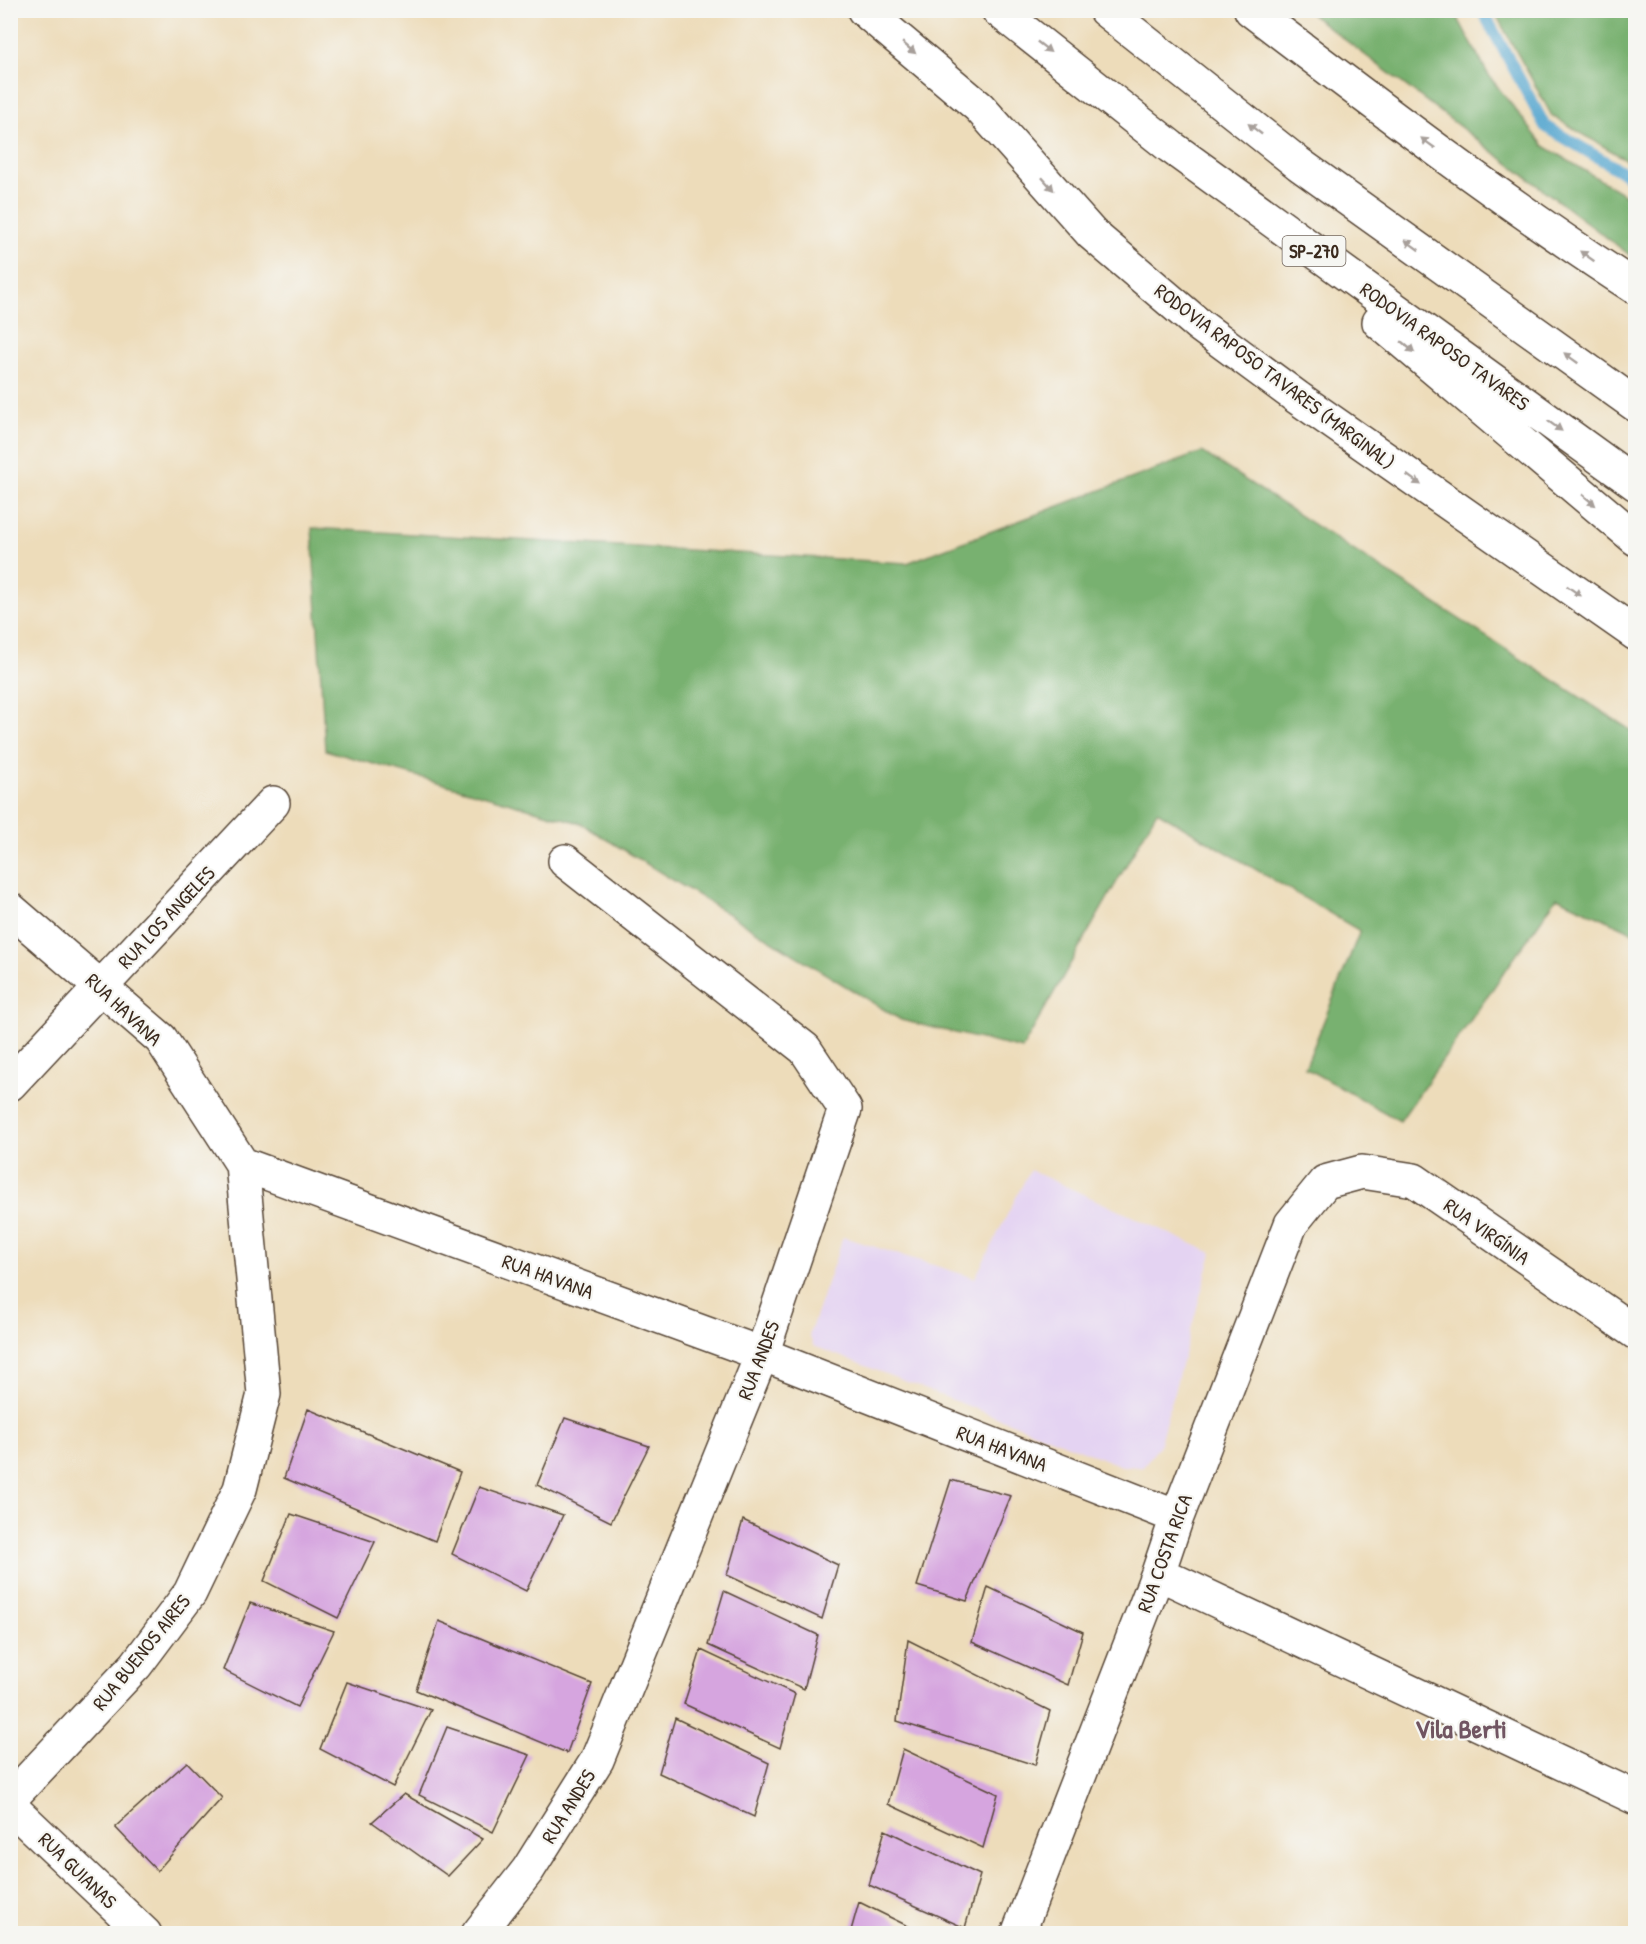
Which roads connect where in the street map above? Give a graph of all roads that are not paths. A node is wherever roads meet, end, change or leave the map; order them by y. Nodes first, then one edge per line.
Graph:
1 (864, 10) edge
2 (998, 10) edge
3 (1105, 10) edge
4 (1251, 10) edge
5 (1171, 147) junction
6 (1635, 288) edge
7 (1635, 405) edge
8 (1635, 484) edge
9 (1635, 539) edge
10 (1635, 634) edge
11 (273, 804) dead end
12 (565, 861) dead end
13 (10, 909) edge
14 (102, 987) junction
15 (10, 1084) edge
16 (242, 1164) junction
17 (1325, 1182) joint
18 (1635, 1333) edge
19 (762, 1354) junction
20 (1177, 1517) junction
21 (1158, 1574) junction
22 (1635, 1798) edge
23 (10, 1799) edge
24 (10, 1806) edge
25 (145, 1934) edge
26 (478, 1934) edge
27 (1018, 1934) edge

1 -> 10 main road, RODOVIA RAPOSO TAVARES (MARGINAL)
2 -> 5 main road, RODOVIA RAPOSO TAVARES / SP-270
7 -> 3 main road
6 -> 4 main road
5 -> 8 main road, RODOVIA RAPOSO TAVARES / SP-270
5 -> 9 main road
11 - 14 main road, RUA LOS ANGELES
12 - 19 main road, RUA ANDES
13 - 14 main road, RUA HAVANA
14 - 15 main road, RUA LOS ANGELES
14 - 16 main road, RUA HAVANA
16 - 19 main road, RUA HAVANA
16 - 23 main road, RUA BUENOS AIRES
17 - 18 main road, RUA VIRGÍNIA
17 - 20 main road, RUA COSTA RICA
19 - 20 main road, RUA HAVANA
19 - 26 main road, RUA ANDES
20 - 21 main road, RUA COSTA RICA
21 - 22 main road
21 - 27 main road, RUA COSTA RICA
24 - 25 main road, RUA GUIANAS

